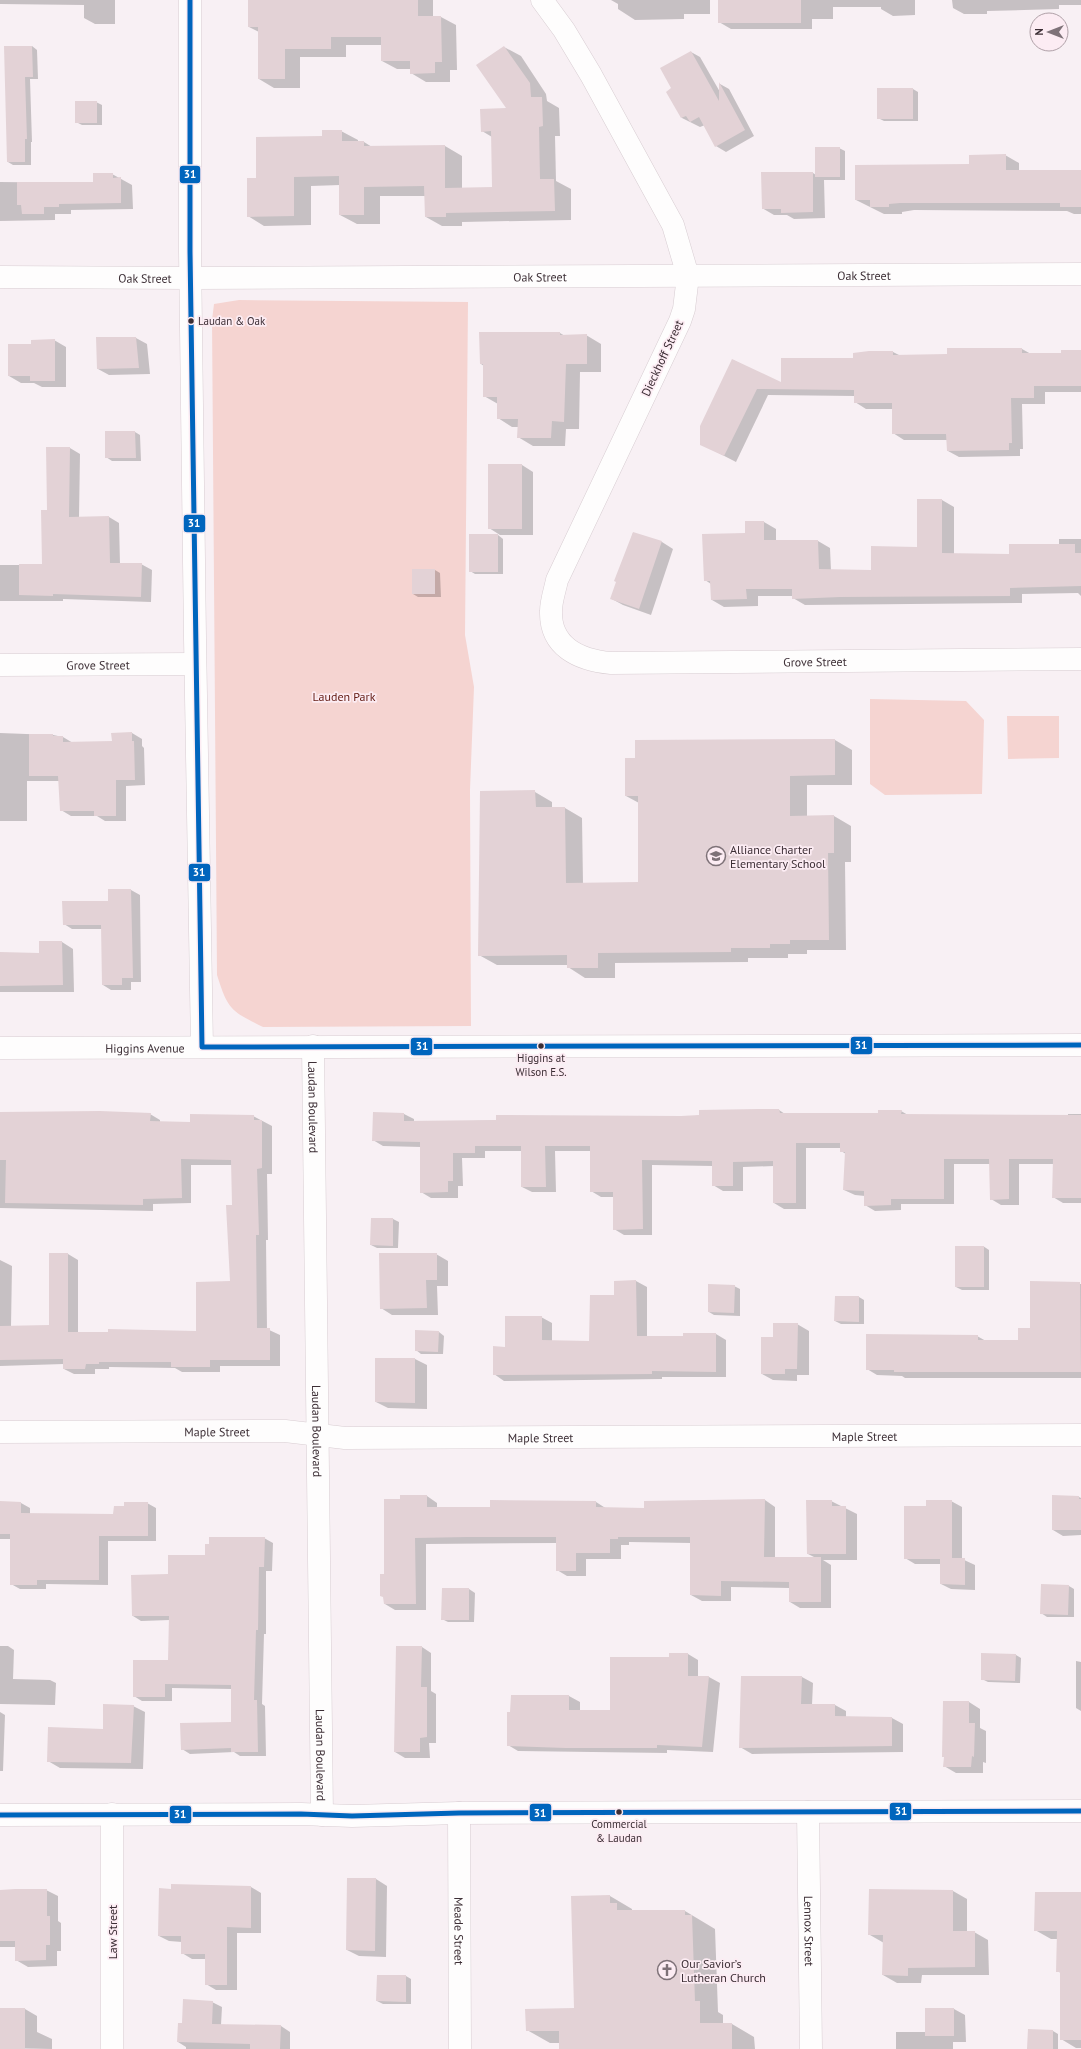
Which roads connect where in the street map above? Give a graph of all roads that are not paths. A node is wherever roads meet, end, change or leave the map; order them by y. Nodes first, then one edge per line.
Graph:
1 (190, 0) edge
2 (542, 0) edge
3 (1081, 274) edge
4 (688, 276) junction
5 (0, 277) edge
6 (191, 278) junction
7 (556, 638) joint
8 (1081, 659) edge
9 (195, 664) junction
10 (0, 665) edge
11 (1081, 1045) edge
12 (313, 1046) junction
13 (202, 1047) junction
14 (0, 1048) edge
15 (0, 1432) edge
16 (1081, 1435) edge
17 (316, 1436) junction
18 (1081, 1811) edge
19 (808, 1812) junction
20 (459, 1813) junction
21 (112, 1814) junction
22 (0, 1815) edge
23 (322, 1815) junction
24 (112, 2049) edge
25 (460, 2049) edge
26 (811, 2049) edge

1 - 6 street
2 - 4 street, Dieckhoff Street
3 - 4 street, Oak Street
4 - 6 street, Oak Street
4 - 7 street, Dieckhoff Street
5 - 6 street, Oak Street
6 - 9 street
7 - 8 street, Grove Street
9 - 10 street, Grove Street
9 - 13 street
11 - 12 street, Higgins Avenue
12 - 13 street, Higgins Avenue
12 - 17 street, Laudan Boulevard
13 - 14 street, Higgins Avenue
15 - 17 street, Maple Street
16 - 17 street, Maple Street
17 - 23 street, Laudan Boulevard
18 - 19 street
19 - 20 street
19 - 26 street, Lennox Street
20 - 23 street
20 - 25 street, Meade Street
21 - 22 street
21 - 23 street
21 - 24 street, Law Street

